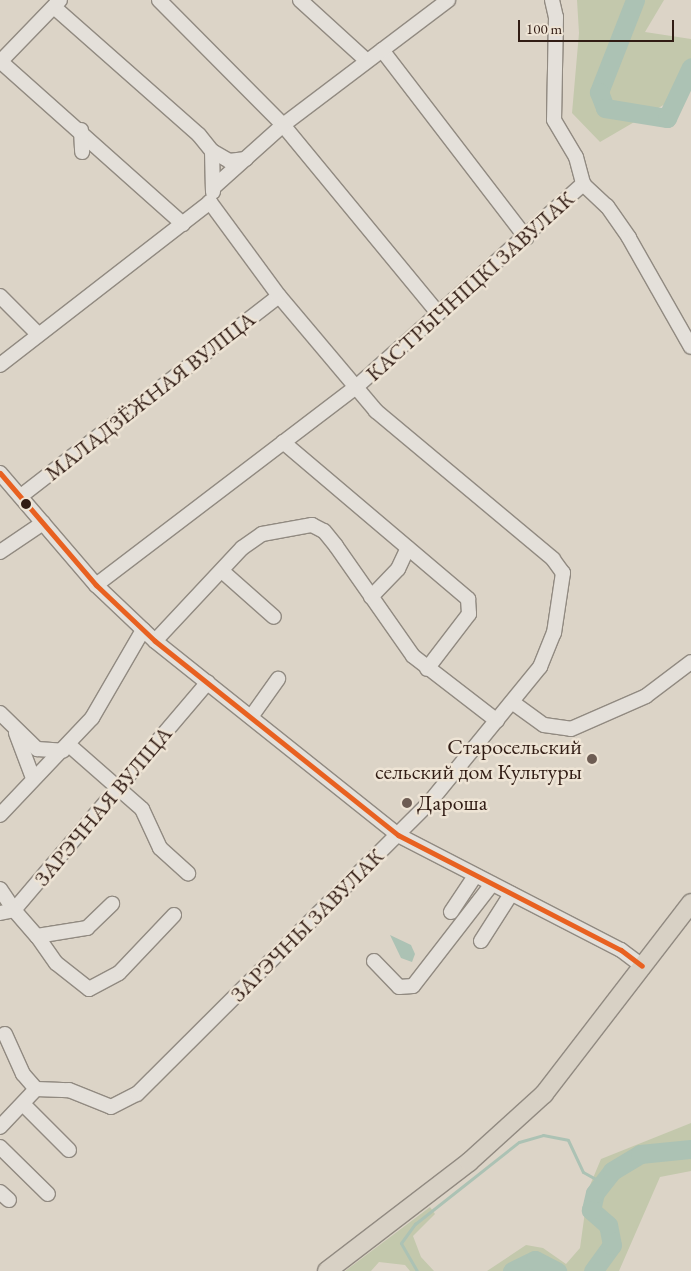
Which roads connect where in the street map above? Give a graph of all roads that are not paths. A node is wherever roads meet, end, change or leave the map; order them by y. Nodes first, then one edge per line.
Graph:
1 (159, 0) edge
2 (300, 0) edge
3 (448, 0) edge
4 (552, 0) edge
5 (57, 3) edge
6 (382, 50) junction
7 (366, 60) junction
8 (0, 62) edge
9 (283, 125) junction
10 (81, 130) junction
11 (212, 151) junction
12 (82, 152) dead end
13 (246, 159) junction
14 (583, 184) junction
15 (215, 186) junction
16 (210, 202) junction
17 (183, 224) junction
18 (526, 238) junction
19 (0, 296) edge
20 (279, 296) junction
21 (437, 312) junction
22 (38, 334) junction
23 (691, 347) edge
24 (0, 365) edge
25 (356, 387) junction
26 (283, 442) junction
27 (0, 472) edge
28 (21, 496) junction
29 (43, 523) junction
30 (408, 548) junction
31 (0, 552) edge
32 (222, 571) junction
33 (96, 585) junction
34 (371, 597) junction
35 (274, 617) dead end
36 (143, 630) junction
37 (155, 641) junction
38 (691, 662) edge
39 (427, 668) junction
40 (278, 680) dead end
41 (208, 682) junction
42 (512, 702) junction
43 (0, 713) edge
44 (251, 717) junction
45 (497, 721) junction
46 (15, 732) junction
47 (66, 748) junction
48 (33, 778) junction
49 (118, 786) junction
50 (0, 815) edge
51 (398, 835) junction
52 (188, 873) dead end
53 (475, 876) junction
54 (492, 884) junction
55 (0, 889) edge
56 (511, 894) junction
57 (691, 903) edge
58 (112, 904) dead end
59 (14, 910) junction
60 (450, 912) dead end
61 (0, 913) edge
62 (174, 915) dead end
63 (38, 936) junction
64 (480, 941) dead end
65 (374, 961) dead end
66 (642, 966) junction
67 (5, 1034) dead end
68 (36, 1089) junction
69 (23, 1104) junction
70 (0, 1127) edge
71 (0, 1147) edge
72 (69, 1150) dead end
73 (48, 1194) dead end
74 (327, 1271) edge

1 - 9 street
2 - 7 street
3 - 6 street
4 - 14 street
5 - 8 street
5 - 11 street
6 - 7 street
6 - 18 street
7 - 9 street
8 - 10 street
9 - 13 street
9 - 21 street
10 - 12 street
10 - 17 street
11 - 13 street
11 - 15 street
13 - 15 street
14 - 18 street, КАСТРЫЧНІЦКІ ЗАВУЛАК
14 - 23 street
15 - 16 street
16 - 17 street
16 - 20 street
17 - 22 street
18 - 21 street, КАСТРЫЧНІЦКІ ЗАВУЛАК
19 - 22 street
20 - 25 street
20 - 28 street, МАЛАДЗЁЖНАЯ ВУЛІЦА
21 - 25 street, КАСТРЫЧНІЦКІ ЗАВУЛАК
22 - 24 street
25 - 26 street, КАСТРЫЧНІЦКІ ЗАВУЛАК
25 - 42 street, ЗАРЭЧНЫ ЗАВУЛАК
26 - 30 street
26 - 33 street, КАСТРЫЧНІЦКІ ЗАВУЛАК
27 - 28 street
28 - 29 street
29 - 31 street
29 - 33 street
30 - 34 street
30 - 39 street
32 - 34 street
32 - 35 street
32 - 37 street
33 - 36 street
34 - 39 street
36 - 37 street
36 - 47 street
37 - 41 street
38 - 42 street
39 - 45 street
40 - 44 street
41 - 44 street
41 - 49 street, ЗАРЭЧНАЯ ВУЛІЦА
42 - 45 street, ЗАРЭЧНЫ ЗАВУЛАК
43 - 46 street
44 - 51 street
45 - 51 street, ЗАРЭЧНЫ ЗАВУЛАК
46 - 47 street
46 - 48 street
47 - 48 street
47 - 49 street
48 - 50 street
49 - 52 street
49 - 59 street, ЗАРЭЧНАЯ ВУЛІЦА
51 - 53 street
51 - 68 street, ЗАРЭЧНЫ ЗАВУЛАК
53 - 54 street
53 - 60 street
54 - 56 street
54 - 65 street
55 - 59 street, ЗАРЭЧНАЯ ВУЛІЦА
56 - 64 street
56 - 66 street
57 - 66 main road
58 - 63 street
59 - 61 street
59 - 63 street
62 - 63 street
66 - 74 main road
67 - 68 street
68 - 69 street
69 - 70 street
69 - 72 street
71 - 73 street

